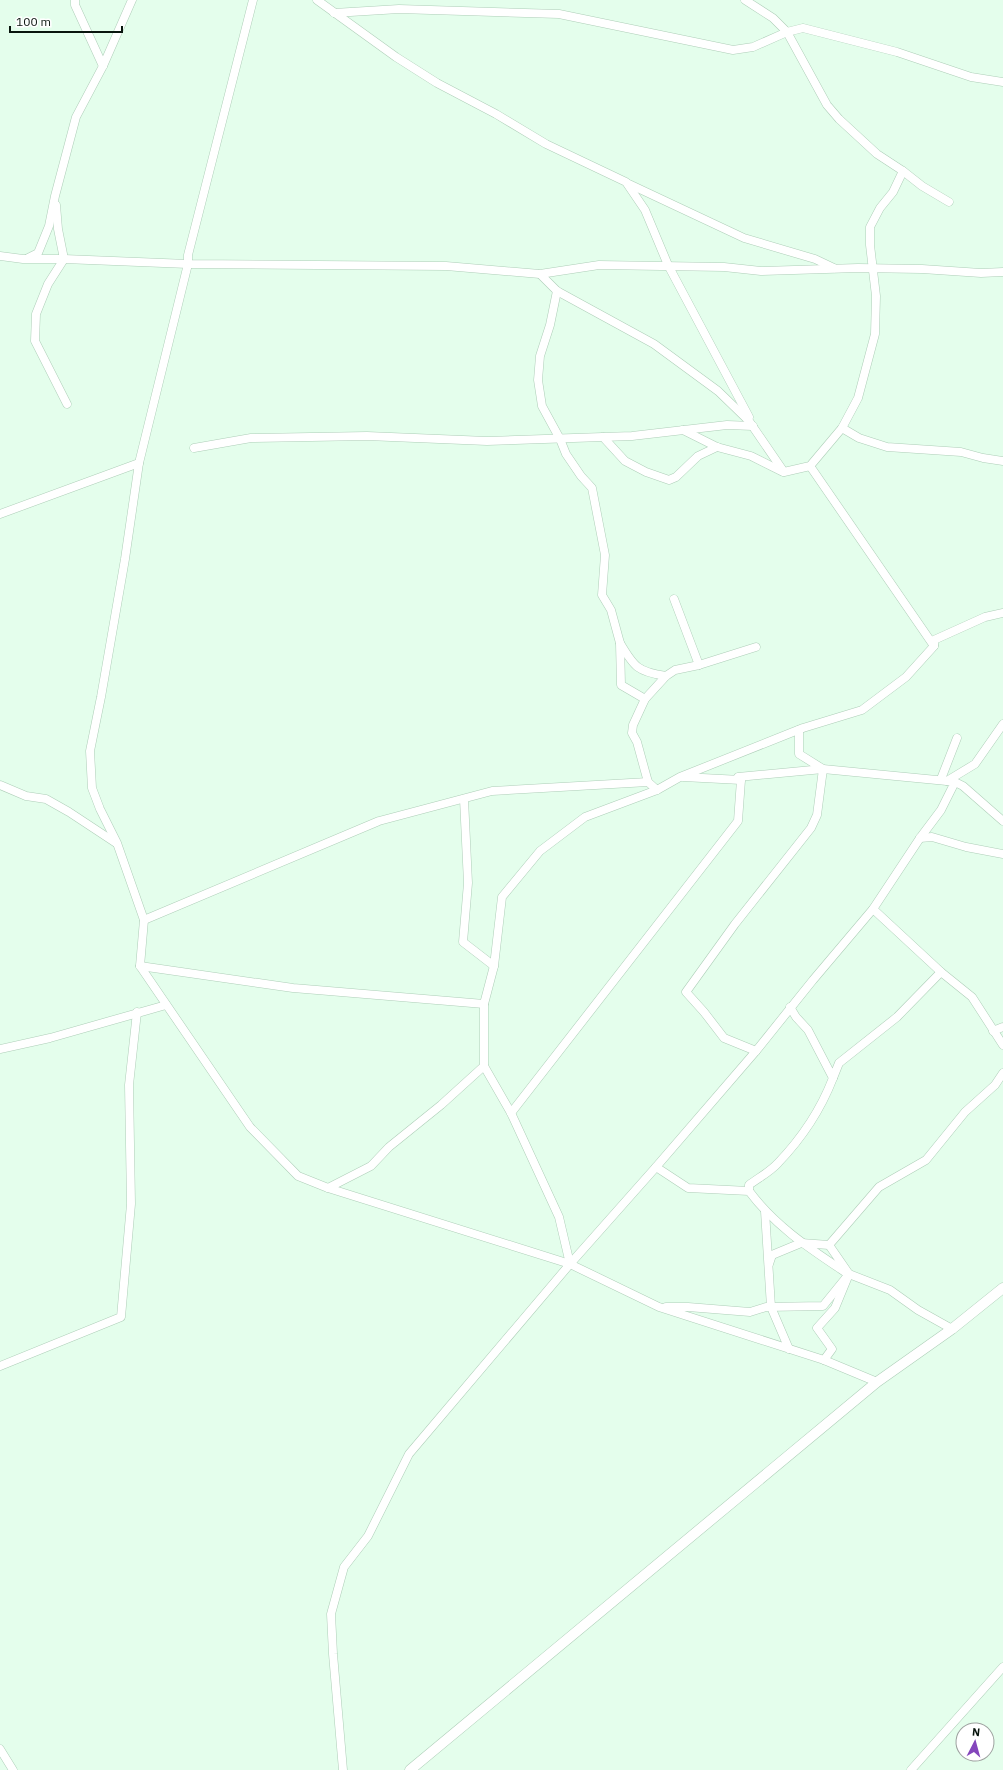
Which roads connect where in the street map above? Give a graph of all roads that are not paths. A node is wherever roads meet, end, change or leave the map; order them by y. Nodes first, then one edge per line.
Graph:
1 (75, 0) edge
2 (132, 0) edge
3 (253, 0) edge
4 (317, 0) edge
5 (745, 0) edge
6 (334, 13) junction
7 (787, 32) junction
8 (103, 66) junction
9 (1003, 82) edge
10 (903, 171) junction
11 (626, 182) junction
12 (55, 196) junction
13 (948, 202) dead end
14 (0, 256) edge
15 (23, 259) junction
16 (64, 259) junction
17 (188, 264) junction
18 (668, 265) junction
19 (873, 268) junction
20 (835, 269) junction
21 (1003, 272) edge
22 (540, 274) junction
23 (558, 291) junction
24 (67, 404) dead end
25 (753, 426) junction
26 (842, 428) junction
27 (682, 430) junction
28 (603, 437) junction
29 (560, 439) junction
30 (717, 446) junction
31 (194, 448) dead end
32 (1003, 461) edge
33 (139, 463) junction
34 (810, 466) junction
35 (784, 472) junction
36 (0, 514) edge
37 (674, 599) dead end
38 (1003, 613) edge
39 (620, 643) junction
40 (934, 646) junction
41 (756, 647) dead end
42 (699, 665) junction
43 (666, 676) junction
44 (646, 699) junction
45 (1003, 724) edge
46 (799, 730) junction
47 (957, 738) dead end
48 (823, 769) junction
49 (680, 777) junction
50 (741, 780) junction
51 (948, 781) junction
52 (648, 782) junction
53 (0, 785) edge
54 (657, 790) junction
55 (464, 799) junction
56 (1003, 821) edge
57 (920, 838) junction
58 (117, 843) junction
59 (1003, 854) edge
60 (873, 909) junction
61 (144, 920) junction
62 (140, 966) junction
63 (494, 966) junction
64 (941, 972) junction
65 (484, 1004) junction
66 (166, 1005) junction
67 (790, 1007) junction
68 (137, 1012) junction
69 (1003, 1027) edge
70 (992, 1031) junction
71 (1003, 1046) edge
72 (0, 1049) edge
73 (756, 1051) junction
74 (484, 1066) junction
75 (1003, 1073) edge
76 (833, 1078) junction
77 (511, 1113) junction
78 (656, 1167) junction
79 (328, 1188) junction
80 (749, 1191) junction
81 (764, 1211) junction
82 (802, 1243) junction
83 (829, 1245) junction
84 (570, 1264) junction
85 (768, 1271) junction
86 (849, 1274) junction
87 (1003, 1288) edge
88 (660, 1307) junction
89 (771, 1307) junction
90 (952, 1328) junction
91 (789, 1349) junction
92 (824, 1360) junction
93 (0, 1366) edge
94 (877, 1382) junction
95 (1003, 1667) edge
96 (0, 1749) edge
97 (14, 1770) edge
98 (343, 1770) edge
99 (410, 1770) edge
100 (911, 1770) edge

1 - 8 street
2 - 8 street
3 - 17 street
4 - 6 street
5 - 7 street
6 - 7 street
6 - 11 street
7 - 9 street
7 - 10 street
8 - 12 street
10 - 13 street
10 - 19 street
11 - 18 street
11 - 20 street
12 - 15 street
12 - 16 street
14 - 15 street
15 - 16 street
16 - 17 street
16 - 24 street
17 - 22 street
17 - 33 street
18 - 20 street
18 - 22 street
18 - 25 street
19 - 20 street
19 - 21 street
19 - 26 street
22 - 23 street
23 - 25 street
23 - 29 street
25 - 27 street
25 - 35 street
26 - 32 street
26 - 34 street
27 - 28 street
27 - 30 street
28 - 29 street
28 - 30 street
29 - 31 street
29 - 39 street
30 - 35 street
33 - 36 street
33 - 58 street
34 - 35 street
34 - 40 street
37 - 42 street
38 - 40 street
39 - 43 street
39 - 44 street
40 - 46 street
41 - 42 street
42 - 43 street
43 - 44 street
44 - 52 street
45 - 51 street
46 - 48 street
46 - 49 street
47 - 51 street
48 - 50 street
48 - 51 street
48 - 73 street
49 - 50 street
49 - 54 street
50 - 77 street
51 - 56 street
51 - 57 street
52 - 54 street
52 - 55 street
53 - 58 street
54 - 63 street
55 - 61 street
55 - 63 street
57 - 59 street
57 - 60 street
58 - 61 street
60 - 64 street
60 - 67 street
61 - 62 street
62 - 65 street
62 - 66 street
63 - 65 street
64 - 70 street
64 - 76 street
65 - 74 street
66 - 68 street
66 - 79 street
67 - 73 street
67 - 76 street
68 - 72 street
68 - 93 street
69 - 70 street
70 - 71 street
73 - 78 street
74 - 77 street
74 - 79 street
75 - 83 street
76 - 80 street
77 - 84 street
78 - 80 street
78 - 84 street
79 - 84 street
80 - 81 street
81 - 82 street
81 - 85 street
82 - 83 street
82 - 85 street
82 - 86 street
83 - 86 street
84 - 88 street
84 - 98 street
85 - 89 street
86 - 89 street
86 - 90 street
86 - 92 street
87 - 90 street
88 - 89 street
88 - 91 street
89 - 91 street
90 - 94 street
91 - 92 street
92 - 94 street
94 - 99 street
95 - 100 street
96 - 97 street

